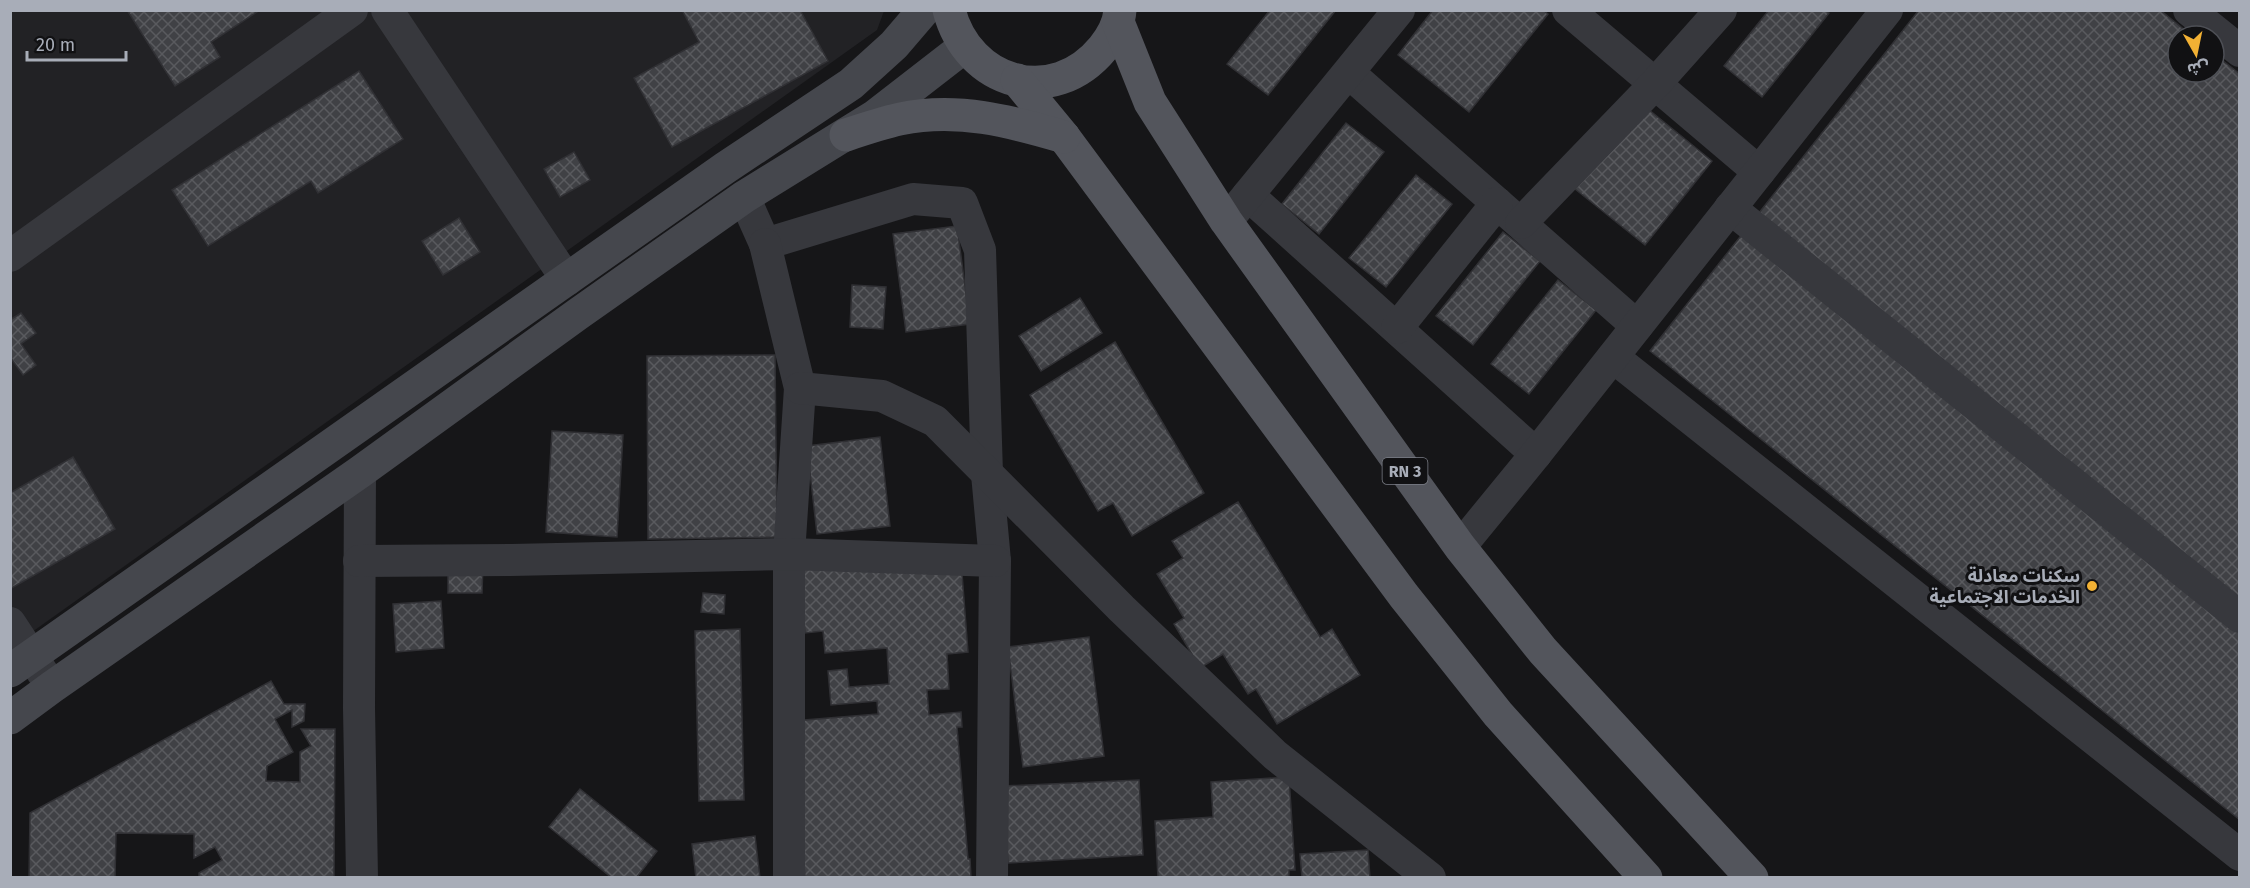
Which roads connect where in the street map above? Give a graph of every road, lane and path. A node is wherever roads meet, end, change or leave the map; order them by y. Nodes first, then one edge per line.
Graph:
1 (352, 10) edge
2 (387, 10) edge
3 (924, 10) edge
4 (949, 10) edge
5 (1399, 10) edge
6 (1568, 10) edge
7 (1721, 10) edge
8 (2189, 10) edge
9 (1120, 14) edge
10 (1871, 16) edge
11 (964, 47) junction
12 (2240, 51) edge
13 (1348, 73) junction
14 (1017, 80) junction
15 (1655, 84) junction
16 (846, 135) junction
17 (1064, 137) junction
18 (1759, 172) junction
19 (1248, 195) junction
20 (744, 197) junction
21 (1497, 203) junction
22 (1730, 208) junction
23 (1226, 221) junction
24 (1521, 223) junction
25 (765, 244) junction
26 (10, 256) edge
27 (567, 280) junction
28 (1637, 326) junction
29 (1397, 328) junction
30 (1613, 357) junction
31 (800, 388) junction
32 (1536, 454) junction
33 (360, 472) junction
34 (987, 474) junction
35 (1460, 547) junction
36 (789, 554) junction
37 (359, 561) junction
38 (995, 561) junction
39 (2240, 617) edge
40 (10, 623) edge
41 (21, 663) edge
42 (52, 687) junction
43 (10, 718) edge
44 (2240, 855) edge
45 (362, 878) edge
46 (789, 878) edge
47 (992, 878) edge
48 (1430, 878) edge
49 (1646, 878) edge
50 (1752, 878) edge

1 - 26 street
2 - 27 street
3 - 27 main road
4 - 11 main road
5 - 13 street
6 - 15 street
7 - 15 street
8 - 12 street
9 - 14 main road
9 - 23 main road, RN 3
10 - 18 street
11 - 14 main road
11 - 16 main road
13 - 19 street
13 - 21 street
14 - 17 main road
15 - 18 street
15 - 24 street
16 - 17 main road
16 - 20 main road
17 - 49 main road
18 - 22 street
19 - 23 street
19 - 29 street
20 - 25 street
20 - 33 main road
21 - 24 street
21 - 29 street
22 - 28 street
22 - 39 street
23 - 35 main road, RN 3
24 - 28 street
25 - 31 street
25 - 34 street
27 - 41 main road
28 - 30 street
29 - 32 street
30 - 32 street
30 - 44 street
31 - 34 street
31 - 36 street
32 - 35 street
33 - 37 street
33 - 42 main road
34 - 38 street
34 - 48 street
35 - 50 main road, RN 3
36 - 37 street
36 - 38 street
36 - 46 street
37 - 45 street
38 - 47 street
40 - 41 street
41 - 42 street
42 - 43 main road

